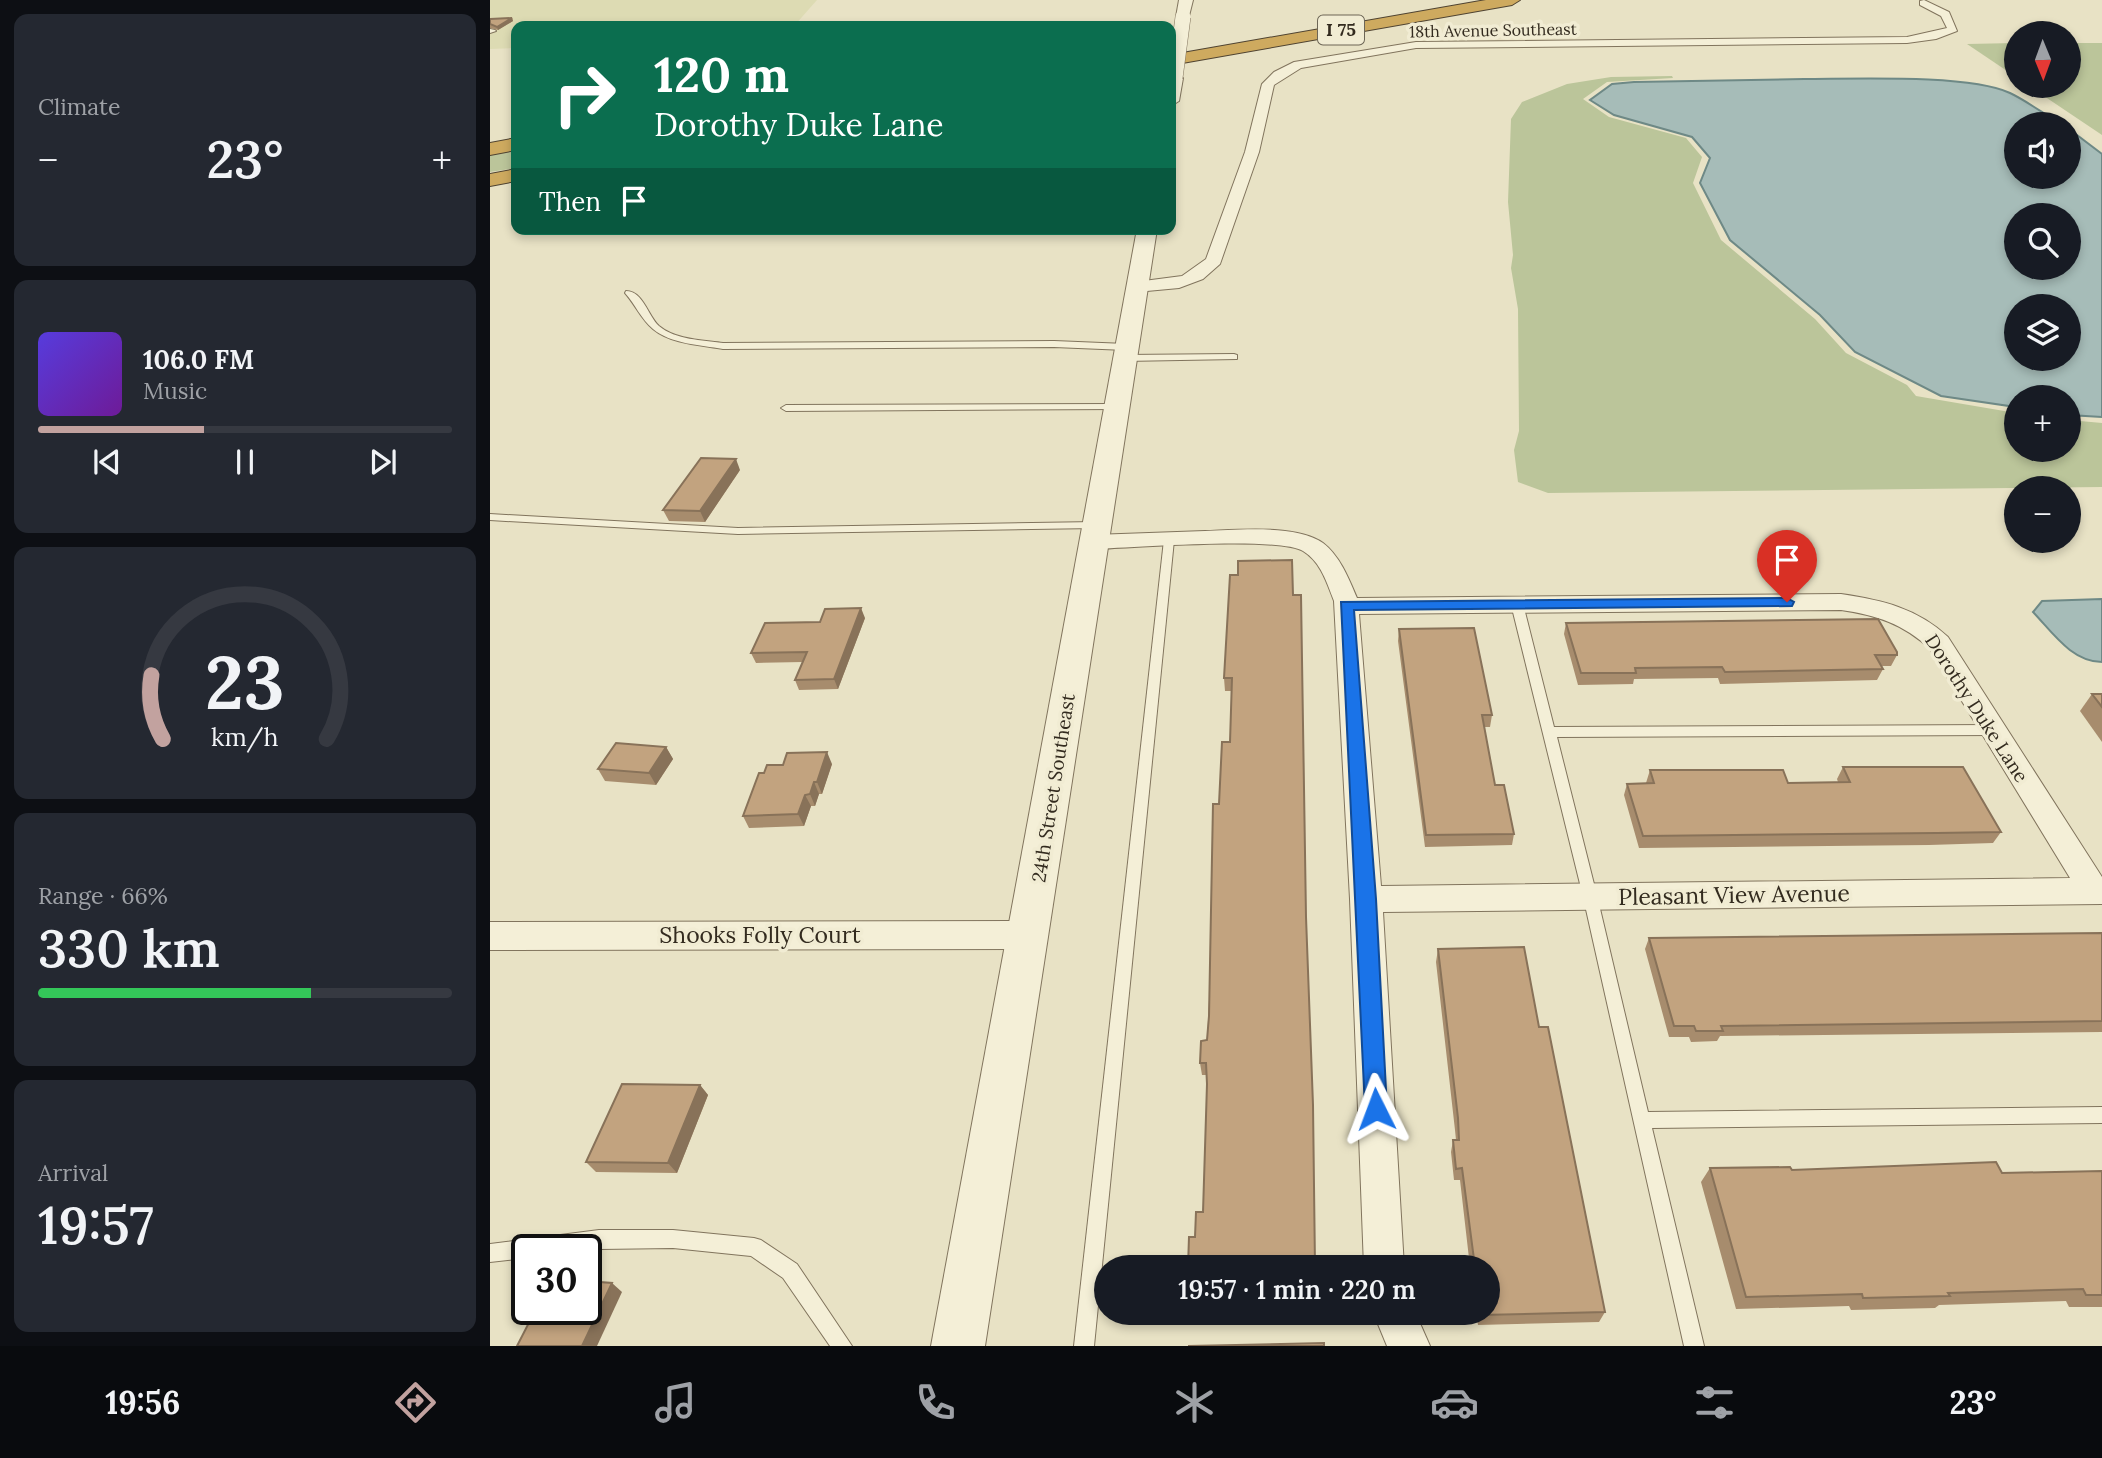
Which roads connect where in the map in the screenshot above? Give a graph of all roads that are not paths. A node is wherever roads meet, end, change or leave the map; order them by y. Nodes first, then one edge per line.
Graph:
1 (1186, 0) edge
2 (1512, 0) edge
3 (1924, 3) dead end
4 (1197, 30) dead end
5 (1176, 34) edge
6 (1176, 59) edge
7 (1176, 70) edge
8 (511, 145) edge
9 (490, 149) edge
10 (511, 176) edge
11 (490, 180) edge
12 (1146, 235) edge
13 (1136, 286) junction
14 (629, 293) dead end
15 (1125, 352) junction
16 (1234, 356) dead end
17 (1116, 407) junction
18 (786, 408) dead end
19 (490, 517) edge
20 (1095, 533) junction
21 (1169, 540) junction
22 (1517, 604) junction
23 (1346, 606) junction
24 (1993, 730) junction
25 (1549, 732) junction
26 (2098, 891) edge
27 (1590, 896) junction
28 (1366, 899) junction
29 (1029, 935) junction
30 (490, 936) edge
31 (2102, 1115) edge
32 (1642, 1120) junction
33 (490, 1253) edge
34 (1383, 1255) edge
35 (1399, 1325) edge
36 (842, 1346) edge
37 (958, 1346) edge
38 (1084, 1346) edge
39 (1409, 1346) edge
40 (1694, 1346) edge

1 - 7 street, bridge
2 - 6 highway, I 75
3 - 13 street, 18th Avenue Southeast
4 - 5 highway
8 - 9 highway
10 - 11 highway
12 - 13 street, 24th Street Southeast
13 - 15 street, 24th Street Southeast
14 - 15 lane
15 - 16 lane
15 - 17 street, 24th Street Southeast
17 - 18 lane
17 - 20 street, 24th Street Southeast
19 - 20 lane
20 - 21 street
20 - 29 street, 24th Street Southeast
21 - 23 street
21 - 38 lane
22 - 23 street, Dorothy Duke Lane
22 - 24 street, Dorothy Duke Lane
22 - 25 lane
23 - 28 street
24 - 25 lane
24 - 26 street, Dorothy Duke Lane
25 - 27 lane
26 - 27 street, Pleasant View Avenue
27 - 28 street, Pleasant View Avenue
27 - 32 lane
28 - 34 street
29 - 30 street, Shooks Folly Court
29 - 37 street, 24th Street Southeast
31 - 32 lane
32 - 40 lane
33 - 36 lane
35 - 39 street

